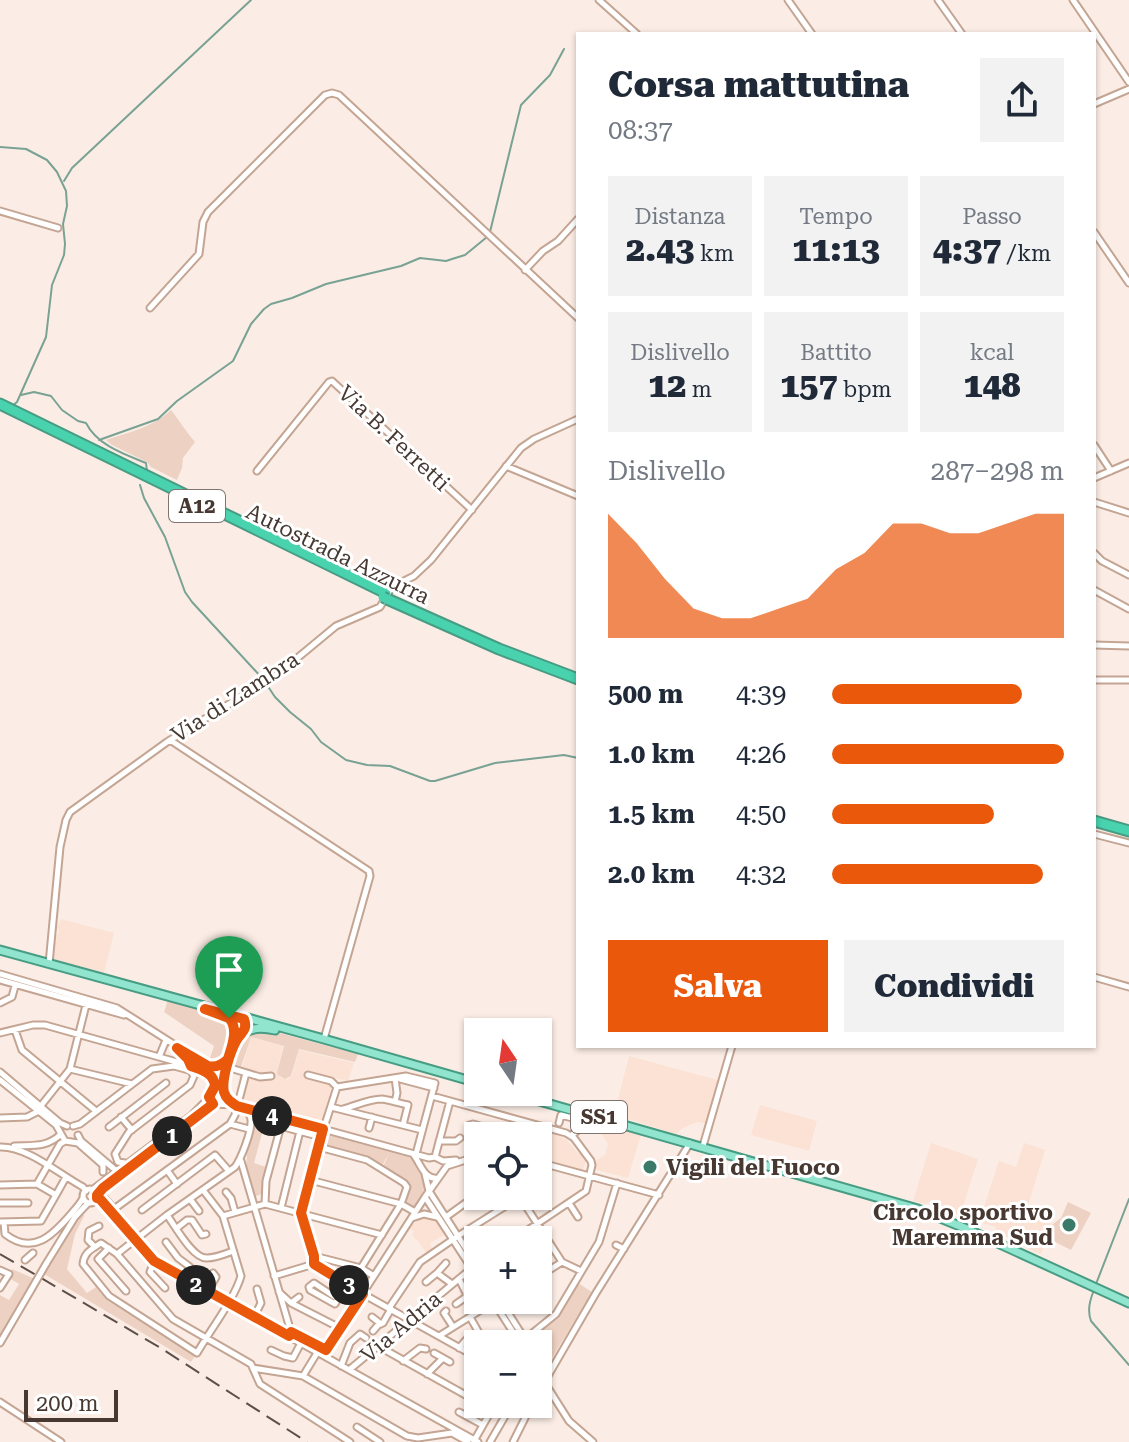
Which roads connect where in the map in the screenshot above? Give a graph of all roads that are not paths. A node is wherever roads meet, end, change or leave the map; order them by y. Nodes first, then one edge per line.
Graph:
1 (599, 0) edge
2 (788, 0) edge
3 (938, 0) edge
4 (1073, 0) edge
5 (635, 32) edge
6 (811, 32) edge
7 (961, 32) edge
8 (1095, 32) edge
9 (1096, 34) edge
10 (1129, 82) edge
11 (1129, 89) edge
12 (1096, 103) edge
13 (0, 211) edge
14 (576, 221) edge
15 (58, 228) dead end
16 (1096, 235) edge
17 (525, 270) junction
18 (1129, 283) edge
19 (150, 308) dead end
20 (576, 316) edge
21 (6, 409) edge
22 (576, 420) edge
23 (1096, 448) edge
24 (1129, 463) edge
25 (506, 466) junction
26 (257, 471) dead end
27 (1111, 471) junction
28 (1096, 477) edge
29 (576, 495) edge
30 (1096, 503) edge
31 (472, 510) junction
32 (1129, 513) edge
33 (1096, 555) edge
34 (1129, 575) edge
35 (1096, 591) edge
36 (386, 596) junction
37 (1129, 608) edge
38 (1096, 645) edge
39 (1129, 646) edge
40 (576, 672) edge
41 (576, 678) edge
42 (1096, 680) edge
43 (1129, 680) edge
44 (170, 740) junction
45 (1096, 825) edge
46 (1096, 834) edge
47 (1127, 834) edge
48 (0, 950) edge
49 (49, 964) junction
50 (0, 974) edge
51 (1096, 978) edge
52 (0, 980) edge
53 (15, 986) junction
54 (132, 987) junction
55 (1129, 987) edge
56 (191, 1002) junction
57 (0, 1003) edge
58 (86, 1005) junction
59 (205, 1009) junction
60 (129, 1016) junction
61 (244, 1019) junction
62 (15, 1030) junction
63 (239, 1032) junction
64 (0, 1033) edge
65 (292, 1033) junction
66 (79, 1034) junction
67 (309, 1035) junction
68 (324, 1039) junction
69 (166, 1040) junction
70 (177, 1048) junction
71 (731, 1048) edge
72 (373, 1054) junction
73 (151, 1055) junction
74 (159, 1057) junction
75 (229, 1058) junction
76 (171, 1060) junction
77 (162, 1067) junction
78 (190, 1068) junction
79 (70, 1069) junction
80 (152, 1069) junction
81 (227, 1069) junction
82 (246, 1073) junction
83 (0, 1075) edge
84 (308, 1075) dead end
85 (271, 1076) dead end
86 (395, 1078) junction
87 (464, 1079) edge
88 (61, 1083) junction
89 (166, 1083) dead end
90 (133, 1084) junction
91 (337, 1087) junction
92 (218, 1088) junction
93 (432, 1096) junction
94 (209, 1097) junction
95 (450, 1101) junction
96 (395, 1102) junction
97 (213, 1104) junction
98 (552, 1104) edge
99 (238, 1106) junction
100 (331, 1107) junction
101 (40, 1109) junction
102 (342, 1110) junction
103 (96, 1111) junction
104 (265, 1114) junction
105 (121, 1117) junction
106 (372, 1117) junction
107 (0, 1118) edge
108 (283, 1118) junction
109 (251, 1122) junction
110 (526, 1122) edge
111 (559, 1123) dead end
112 (230, 1124) junction
113 (403, 1125) junction
114 (280, 1126) junction
115 (109, 1127) dead end
116 (75, 1128) junction
117 (369, 1128) dead end
118 (249, 1129) junction
119 (323, 1129) junction
120 (132, 1130) junction
121 (422, 1130) junction
122 (552, 1130) edge
123 (300, 1131) junction
124 (61, 1133) junction
125 (571, 1136) junction
126 (321, 1137) junction
127 (460, 1138) dead end
128 (65, 1141) junction
129 (439, 1141) junction
130 (73, 1142) junction
131 (690, 1143) junction
132 (35, 1146) junction
133 (703, 1146) junction
134 (0, 1147) edge
135 (10, 1147) junction
136 (319, 1147) junction
137 (414, 1154) junction
138 (28, 1155) junction
139 (432, 1157) junction
140 (463, 1159) joint
141 (112, 1160) junction
142 (241, 1160) junction
143 (443, 1161) junction
144 (126, 1163) junction
145 (47, 1166) junction
146 (552, 1166) edge
147 (445, 1169) junction
148 (167, 1170) junction
149 (121, 1171) junction
150 (229, 1171) junction
151 (424, 1171) junction
152 (103, 1172) junction
153 (590, 1176) junction
154 (66, 1177) junction
155 (439, 1177) junction
156 (310, 1180) junction
157 (617, 1183) junction
158 (37, 1184) junction
159 (177, 1184) junction
160 (0, 1185) edge
161 (663, 1188) junction
162 (203, 1190) junction
163 (94, 1192) junction
164 (226, 1192) dead end
165 (648, 1192) junction
166 (427, 1194) junction
167 (56, 1195) junction
168 (659, 1195) junction
169 (190, 1199) junction
170 (86, 1200) junction
171 (655, 1202) junction
172 (0, 1203) edge
173 (28, 1203) dead end
174 (464, 1203) edge
175 (569, 1203) junction
176 (265, 1204) junction
177 (401, 1204) junction
178 (253, 1207) junction
179 (281, 1208) junction
180 (76, 1209) junction
181 (112, 1210) junction
182 (142, 1210) dead end
183 (499, 1210) edge
184 (528, 1210) edge
185 (199, 1211) dead end
186 (235, 1212) junction
187 (415, 1212) junction
188 (301, 1213) junction
189 (167, 1215) junction
190 (223, 1216) junction
191 (75, 1217) junction
192 (442, 1217) junction
193 (578, 1217) dead end
194 (411, 1219) junction
195 (1, 1222) edge
196 (537, 1224) junction
197 (99, 1226) dead end
198 (534, 1226) edge
199 (177, 1228) junction
200 (206, 1234) dead end
201 (382, 1235) junction
202 (2, 1238) dead end
203 (455, 1238) junction
204 (135, 1239) junction
205 (166, 1242) dead end
206 (616, 1245) dead end
207 (95, 1247) junction
208 (464, 1247) edge
209 (109, 1248) junction
210 (624, 1249) junction
211 (464, 1250) edge
212 (233, 1251) junction
213 (33, 1253) dead end
214 (117, 1254) junction
215 (314, 1256) junction
216 (25, 1260) dead end
217 (154, 1261) junction
218 (562, 1262) junction
219 (446, 1263) dead end
220 (314, 1264) junction
221 (361, 1268) junction
222 (552, 1268) edge
223 (0, 1270) edge
224 (581, 1271) junction
225 (213, 1273) dead end
226 (437, 1273) junction
227 (464, 1275) edge
228 (274, 1276) junction
229 (374, 1276) junction
230 (185, 1278) junction
231 (459, 1279) junction
232 (426, 1282) dead end
233 (347, 1284) junction
234 (452, 1284) junction
235 (197, 1285) junction
236 (0, 1288) edge
237 (165, 1288) dead end
238 (257, 1289) dead end
239 (126, 1291) dead end
240 (208, 1291) junction
241 (278, 1291) junction
242 (363, 1294) junction
243 (299, 1297) dead end
244 (189, 1299) dead end
245 (281, 1300) junction
246 (336, 1301) junction
247 (228, 1302) junction
248 (291, 1303) junction
249 (456, 1304) dead end
250 (1129, 1304) edge
251 (390, 1309) junction
252 (446, 1311) dead end
253 (475, 1314) edge
254 (254, 1317) junction
255 (372, 1317) dead end
256 (470, 1317) junction
257 (410, 1320) junction
258 (381, 1324) junction
259 (272, 1327) junction
260 (453, 1327) junction
261 (340, 1328) junction
262 (477, 1330) edge
263 (537, 1330) edge
264 (373, 1331) dead end
265 (290, 1334) junction
266 (438, 1336) junction
267 (366, 1338) dead end
268 (205, 1339) junction
269 (464, 1342) edge
270 (0, 1343) edge
271 (301, 1343) junction
272 (378, 1346) junction
273 (459, 1348) junction
274 (426, 1349) dead end
275 (271, 1350) dead end
276 (464, 1351) edge
277 (322, 1353) junction
278 (434, 1353) dead end
279 (443, 1358) junction
280 (403, 1361) junction
281 (450, 1362) dead end
282 (341, 1366) junction
283 (552, 1368) edge
284 (349, 1370) junction
285 (254, 1371) junction
286 (427, 1374) junction
287 (303, 1376) junction
288 (552, 1389) edge
289 (464, 1394) edge
290 (0, 1402) edge
291 (459, 1412) dead end
292 (487, 1418) edge
293 (504, 1418) edge
294 (525, 1418) edge
295 (483, 1425) junction
296 (357, 1427) dead end
297 (454, 1432) junction
298 (417, 1440) edge
299 (61, 1442) edge
300 (350, 1442) edge
301 (380, 1442) edge
302 (474, 1442) edge
303 (490, 1442) edge
304 (513, 1442) edge
305 (593, 1442) edge

1 - 5 street
2 - 6 street
3 - 7 street
4 - 8 street
9 - 10 street
11 - 12 street
13 - 15 street
14 - 17 street
16 - 18 street
17 - 19 street
17 - 20 street
21 - 36 highway, Autostrada Azzurra / A12
22 - 25 street, Via di Zambra
23 - 27 street
24 - 27 street
25 - 29 street
25 - 31 street, Via di Zambra
26 - 31 street, Via B. Ferretti
27 - 28 street
30 - 32 street
31 - 44 street, Via di Zambra
33 - 34 street
35 - 37 street
36 - 40 highway, Autostrada Azzurra / A12
36 - 41 highway, Autostrada Azzurra / A12
38 - 39 street
42 - 43 street
44 - 49 street, Via di Zambra
44 - 68 street
45 - 47 highway
46 - 47 street
48 - 49 main road
49 - 54 main road
50 - 60 street
51 - 55 street
52 - 53 street
53 - 57 street
53 - 58 street
54 - 56 main road
54 - 59 main road
56 - 61 main road
56 - 67 main road
58 - 60 street
58 - 66 street
59 - 61 main road
59 - 63 main road
60 - 69 street
61 - 63 main road
61 - 65 main road
61 - 67 main road
62 - 64 street
62 - 66 street
62 - 88 street
63 - 65 main road
63 - 75 main road
65 - 72 main road
66 - 73 street
66 - 79 street
67 - 68 main road
68 - 72 main road
69 - 70 street
69 - 74 street
70 - 75 street
70 - 76 street
70 - 78 street
71 - 133 street
72 - 87 main road
73 - 74 street
73 - 80 street
74 - 76 street
75 - 81 street
76 - 77 street
76 - 78 street
77 - 78 street
77 - 80 street
78 - 92 street
78 - 120 street
79 - 88 street
79 - 90 street
80 - 90 street
81 - 82 street
81 - 92 street
82 - 85 street
82 - 99 street
83 - 101 street
84 - 91 street
86 - 91 street
86 - 93 street
86 - 96 street
88 - 101 street
88 - 103 street
89 - 105 street
90 - 103 street
91 - 100 street
92 - 94 street
92 - 97 street
92 - 99 street
93 - 95 street
93 - 121 street
94 - 97 street
94 - 144 street
95 - 110 street
95 - 129 street
96 - 102 street
96 - 113 street
97 - 99 street
97 - 149 street
98 - 131 main road, SS1
99 - 104 street
99 - 109 street
99 - 112 street
100 - 102 street
100 - 119 street
101 - 107 street
101 - 116 street
101 - 124 street
102 - 106 street
103 - 116 street
104 - 108 street
104 - 109 street
105 - 115 street
105 - 120 street
106 - 113 street
106 - 117 street
108 - 114 street
108 - 119 street
109 - 118 street
111 - 125 street
112 - 118 street
112 - 148 street
113 - 121 street
114 - 123 street
114 - 176 street
116 - 124 street
116 - 130 street
116 - 141 street
118 - 142 street
119 - 126 street
119 - 137 street
120 - 141 street
121 - 137 street
122 - 125 street
123 - 126 street
123 - 179 street
124 - 128 street
124 - 132 street
125 - 153 street
126 - 136 street
127 - 129 street
128 - 130 street
128 - 145 street
129 - 139 street
130 - 152 street
131 - 133 main road, SS1
131 - 161 street
132 - 135 street
132 - 138 street
133 - 250 main road, SS1
134 - 135 street
135 - 138 street
136 - 156 street
136 - 177 street
137 - 139 street
137 - 151 street
138 - 145 street
139 - 143 street
139 - 151 street
140 - 143 street
140 - 147 street
141 - 144 street
141 - 149 street
141 - 152 street
142 - 150 street
142 - 178 street
143 - 147 street
144 - 149 street
145 - 154 street
145 - 158 street
146 - 153 street
147 - 155 street
148 - 159 street
148 - 181 street
149 - 163 street
150 - 159 street
150 - 162 street
151 - 155 street
151 - 166 street
152 - 163 street
153 - 157 street
153 - 175 street
154 - 163 street
154 - 167 street
155 - 166 street
156 - 177 street
156 - 188 street
157 - 165 street
157 - 224 street
158 - 160 street
158 - 167 street
159 - 182 street
161 - 165 street
161 - 168 street
162 - 169 street
162 - 190 street
163 - 170 street
163 - 170 street
163 - 181 street
164 - 186 street
165 - 168 street
165 - 171 street
166 - 187 street
166 - 192 street
167 - 195 street
168 - 171 street
169 - 185 street
169 - 189 street
170 - 180 street
170 - 191 street
171 - 210 street
172 - 173 street
174 - 192 street
175 - 193 street
175 - 196 street
176 - 178 street
176 - 179 street
177 - 187 street
177 - 201 street
178 - 186 street
178 - 228 street
179 - 188 street
180 - 191 street
180 - 195 street
181 - 204 street
183 - 203 street
184 - 196 street
186 - 190 street
187 - 194 street
188 - 201 street
188 - 215 street
189 - 199 street
189 - 204 street
190 - 212 street
191 - 270 street, bridge
192 - 194 street
192 - 203 street
194 - 229 street
195 - 202 street
196 - 198 street
196 - 218 street
197 - 207 street
199 - 200 street
199 - 212 street
201 - 221 street
203 - 208 street
203 - 211 street
203 - 251 street
204 - 214 street
204 - 217 street
205 - 230 street
206 - 210 street
207 - 209 street
207 - 268 street
209 - 214 street
209 - 239 street
210 - 283 street
212 - 247 street
213 - 216 street
214 - 268 street
215 - 220 street
215 - 221 street
217 - 230 street
217 - 237 street
218 - 222 street
218 - 224 street
219 - 226 street, Via Adria
220 - 228 street
220 - 233 street
221 - 229 street
223 - 236 street
224 - 263 street
225 - 240 street
226 - 232 street, Via Adria
226 - 234 street, Via Adria
227 - 231 street, Via Adria
228 - 241 street
229 - 242 street
230 - 235 street
231 - 234 street, Via Adria
231 - 249 street, Via Adria
233 - 242 street
233 - 246 street
234 - 257 street, Via Adria
235 - 240 street
235 - 244 street
238 - 254 street
240 - 247 street
241 - 245 street
241 - 248 street
242 - 251 street
242 - 261 street
243 - 248 street
245 - 259 street
245 - 265 street
246 - 246 street
247 - 254 street
247 - 268 street
248 - 261 street
251 - 257 street
251 - 258 street
252 - 260 street, Via Adria
253 - 256 street
254 - 259 street
255 - 258 street
256 - 260 street
256 - 262 street
257 - 266 street
257 - 272 street, Via Adria
258 - 264 street
259 - 265 street
260 - 266 street
261 - 277 street
265 - 271 street
265 - 277 street
266 - 273 street
267 - 282 street
268 - 285 street
269 - 273 street
271 - 275 street
271 - 277 street
272 - 280 street
272 - 284 street, Via Adria
273 - 276 street
274 - 280 street
277 - 282 street
277 - 287 street
278 - 279 street
279 - 281 street
279 - 286 street
280 - 286 street
282 - 284 street
284 - 297 street
285 - 287 street
285 - 300 street
286 - 289 street
287 - 298 street
288 - 305 street
290 - 299 street
291 - 295 street
292 - 295 street
293 - 303 street
294 - 304 street
295 - 302 street
296 - 301 street
297 - 298 street
297 - 302 street

